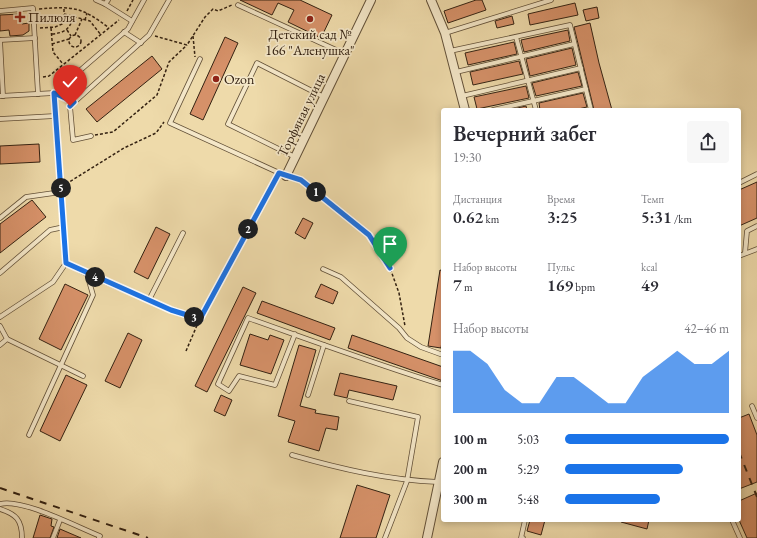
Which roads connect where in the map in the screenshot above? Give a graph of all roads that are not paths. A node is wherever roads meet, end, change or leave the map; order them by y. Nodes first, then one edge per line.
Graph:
1 (96, 0) edge
2 (144, 0) edge
3 (169, 0) edge
4 (371, 0) edge
5 (431, 0) edge
6 (551, 0) edge
7 (106, 2) edge
8 (238, 5) road end
9 (0, 11) edge
10 (132, 20) junction
11 (124, 32) junction
12 (444, 33) junction
13 (516, 37) junction
14 (35, 38) junction
15 (0, 40) edge
16 (141, 43) junction
17 (574, 44) junction
18 (450, 51) junction
19 (345, 54) junction
20 (521, 57) junction
21 (200, 59) dead end
22 (581, 68) junction
23 (455, 73) junction
24 (528, 80) junction
25 (586, 89) junction
26 (54, 93) junction
27 (38, 94) junction
28 (2, 96) edge
29 (461, 96) junction
30 (325, 97) junction
31 (533, 101) junction
32 (464, 108) edge
33 (502, 108) edge
34 (535, 108) edge
35 (591, 108) edge
36 (55, 116) junction
37 (0, 119) edge
38 (91, 136) road end
39 (296, 157) junction
40 (757, 174) edge
41 (282, 175) joint
42 (741, 181) edge
43 (61, 190) junction
44 (0, 218) edge
45 (757, 226) edge
46 (64, 227) junction
47 (183, 233) dead end
48 (757, 249) edge
49 (744, 253) junction
50 (741, 255) edge
51 (66, 263) junction
52 (323, 269) dead end
53 (0, 273) edge
54 (87, 274) junction
55 (149, 300) junction
56 (0, 316) edge
57 (200, 319) road end
58 (0, 326) edge
59 (295, 334) junction
60 (7, 339) junction
61 (0, 345) edge
62 (324, 345) junction
63 (441, 354) edge
64 (61, 366) junction
65 (83, 376) dead end
66 (441, 385) edge
67 (308, 396) dead end
68 (349, 401) dead end
69 (752, 406) dead end
70 (757, 418) edge
71 (29, 435) dead end
72 (292, 455) dead end
73 (441, 470) edge
74 (407, 481) junction
75 (438, 482) junction
76 (0, 504) edge
77 (0, 509) edge
78 (60, 520) junction
79 (525, 522) edge
80 (733, 522) edge
81 (22, 538) edge
82 (53, 538) edge
83 (99, 538) edge
84 (385, 538) edge
85 (427, 538) edge
86 (523, 538) edge
87 (740, 538) edge

1 - 7 lane
2 - 10 lane
3 - 16 lane
4 - 19 street, Торфяная улица
5 - 12 street
6 - 12 lane
7 - 10 lane
8 - 19 lane
9 - 14 lane
10 - 11 lane
11 - 16 lane
11 - 26 lane
12 - 18 street
13 - 17 lane
13 - 18 lane
13 - 20 lane
14 - 15 lane
14 - 27 lane
15 - 28 lane
16 - 38 lane
17 - 20 lane
17 - 22 lane
18 - 23 street
19 - 30 street, Торфяная улица
20 - 23 lane
20 - 24 lane
21 - 41 lane
22 - 24 lane
22 - 25 lane
23 - 29 street
24 - 29 lane
24 - 31 lane
25 - 31 lane
25 - 35 lane
26 - 27 lane
26 - 36 lane
27 - 28 lane
29 - 32 street
30 - 39 street, Торфяная улица
30 - 39 lane
31 - 33 lane
31 - 34 lane
36 - 37 lane
36 - 43 lane
39 - 41 street, Торфяная улица
40 - 42 lane
43 - 44 lane
43 - 46 lane
45 - 49 lane
46 - 51 lane
46 - 53 lane
47 - 55 lane
48 - 49 lane
49 - 50 lane
51 - 54 lane
51 - 56 lane
52 - 63 lane
54 - 55 lane
54 - 64 lane
55 - 57 lane
58 - 60 lane
59 - 59 lane
59 - 62 lane
60 - 61 lane
60 - 64 lane
62 - 66 lane
62 - 67 lane
64 - 65 lane
64 - 71 lane
68 - 74 lane
69 - 70 lane
72 - 74 lane
73 - 75 street
74 - 75 lane
74 - 84 lane
75 - 85 street
76 - 78 lane
77 - 81 lane
78 - 82 lane
78 - 83 lane
79 - 86 lane
80 - 87 lane

